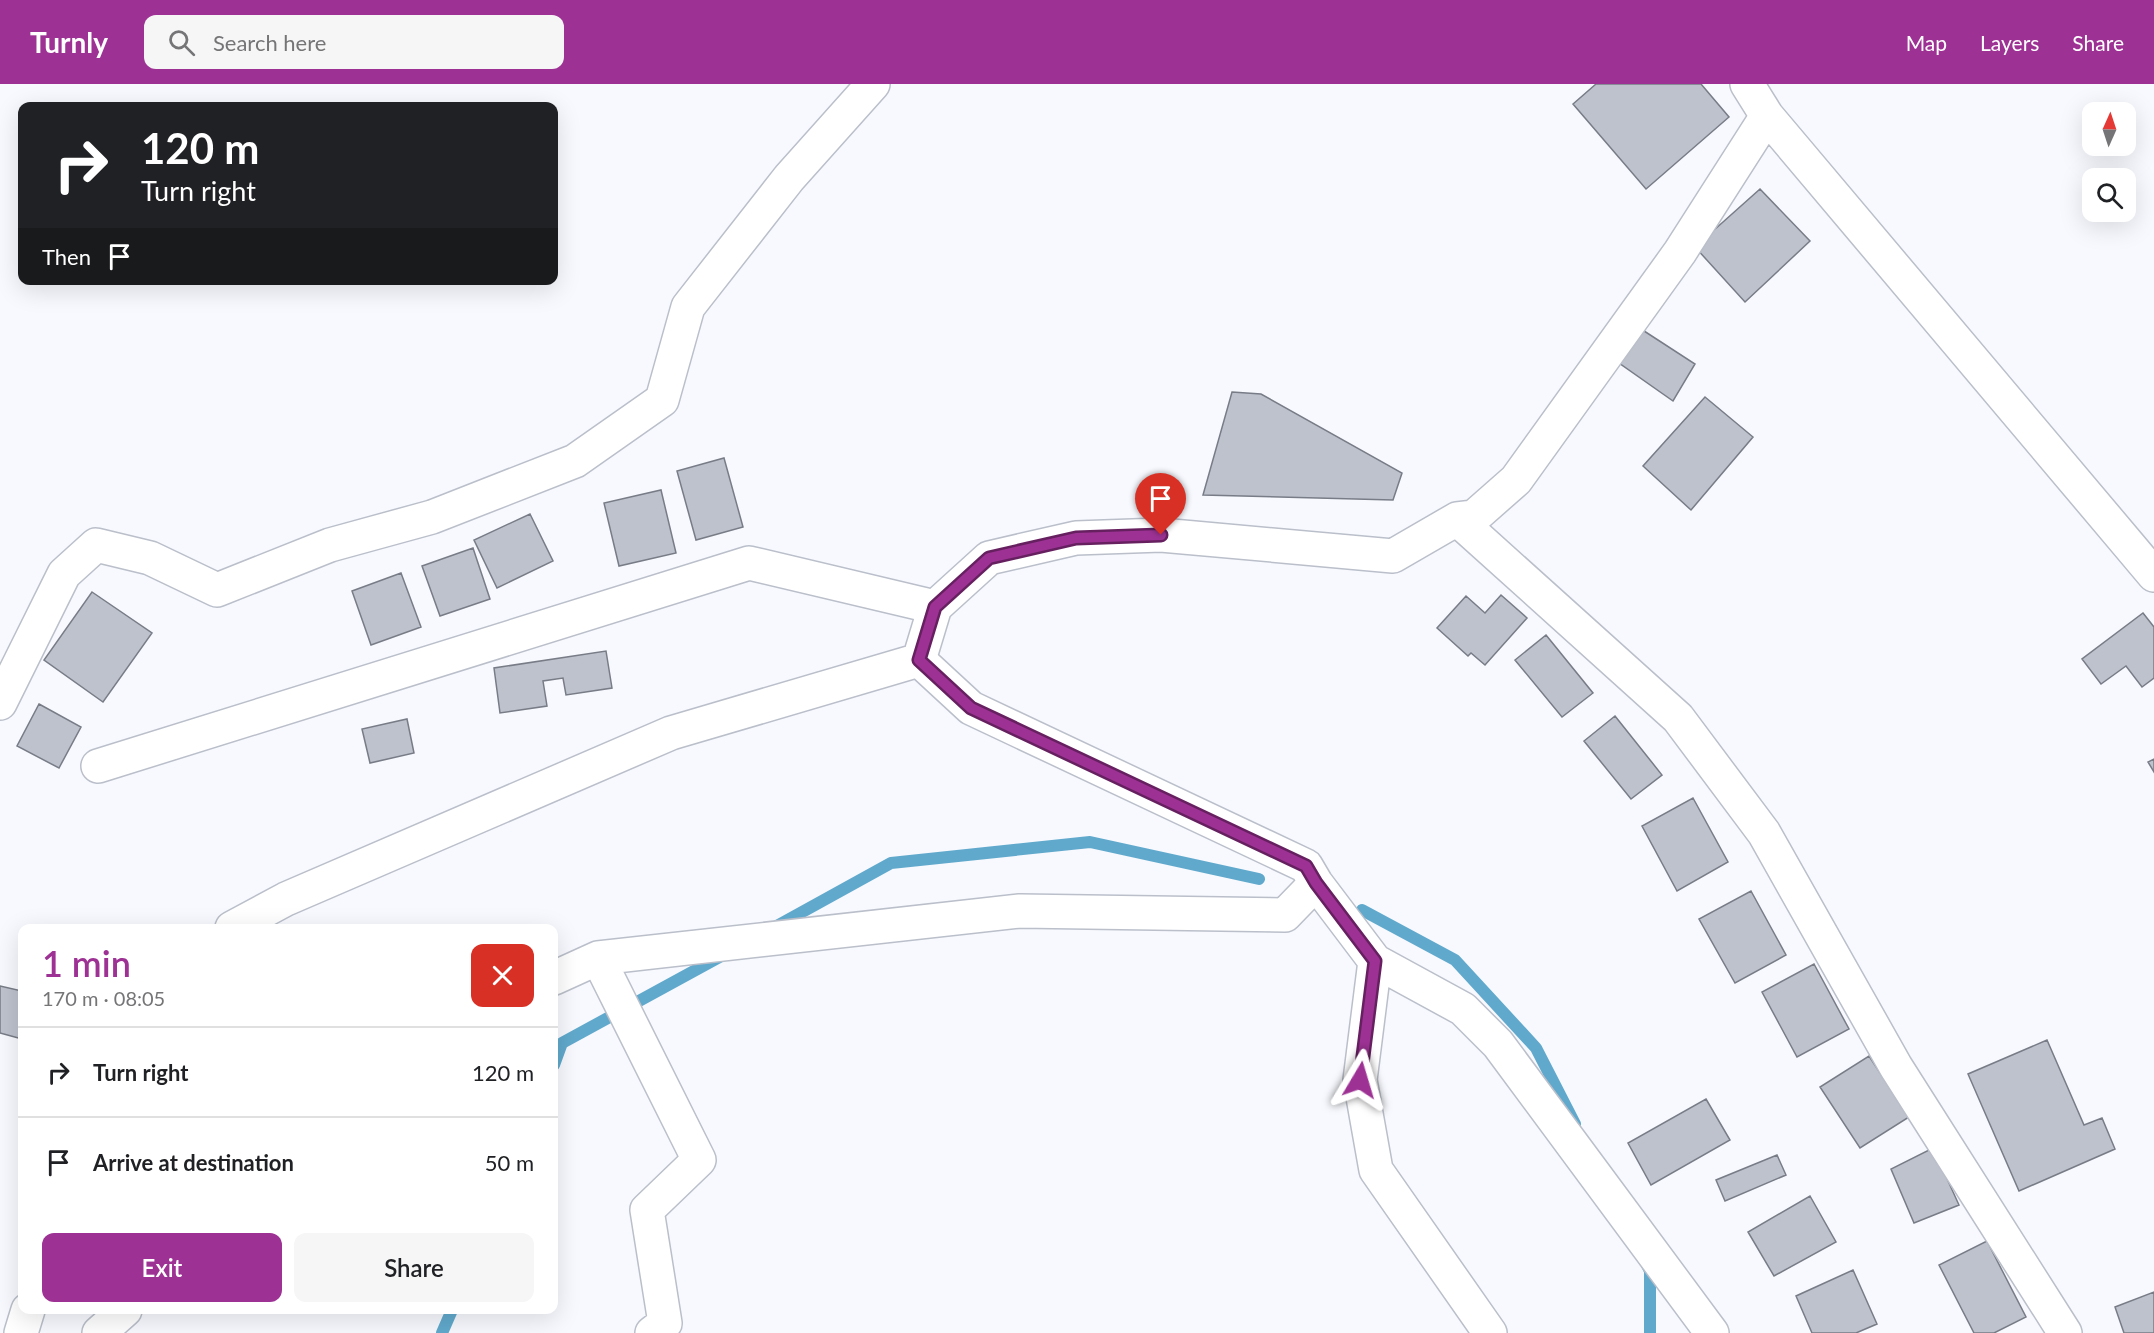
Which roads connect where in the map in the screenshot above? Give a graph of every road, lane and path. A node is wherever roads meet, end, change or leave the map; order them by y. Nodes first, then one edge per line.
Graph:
1 (873, 84) edge
2 (1747, 84) edge
3 (1767, 116) junction
4 (1457, 519) junction
5 (2154, 575) edge
6 (935, 607) junction
7 (919, 660) junction
8 (0, 703) edge
9 (98, 766) dead end
10 (1316, 883) junction
11 (239, 924) edge
12 (598, 958) junction
13 (1375, 961) junction
14 (558, 976) edge
15 (27, 1314) edge
16 (120, 1314) edge
17 (21, 1333) edge
18 (99, 1333) edge
19 (652, 1333) edge
20 (1490, 1333) edge
21 (1712, 1333) edge
22 (2065, 1333) edge

1 - 8 street
2 - 3 street
3 - 4 street
3 - 5 street
4 - 6 street
4 - 22 street
6 - 7 street
6 - 9 street
7 - 10 street
7 - 11 street
10 - 12 street
10 - 13 street
12 - 14 street
12 - 19 street
13 - 20 street
13 - 21 street
15 - 17 street
16 - 18 street

